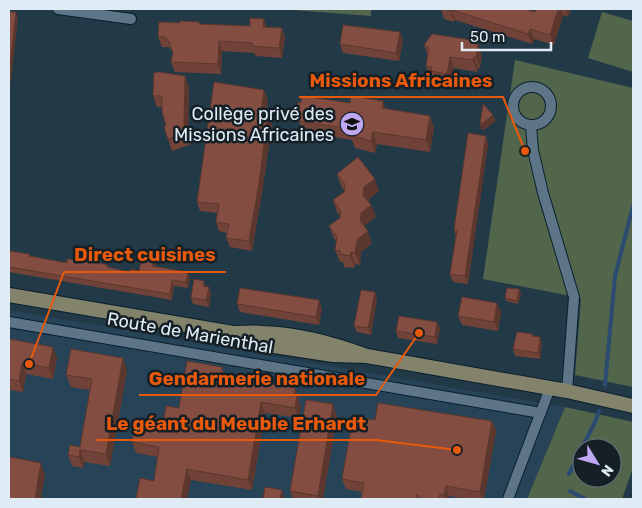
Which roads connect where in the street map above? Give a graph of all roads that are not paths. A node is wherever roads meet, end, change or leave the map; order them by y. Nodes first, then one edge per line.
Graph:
1 (58, 9) edge
2 (131, 19) dead end
3 (531, 126) dead end
4 (9, 296) edge
5 (9, 322) edge
6 (550, 388) junction
7 (567, 391) junction
8 (633, 406) edge
9 (541, 413) junction
10 (508, 499) edge

1 - 2 street
3 - 7 street
4 - 6 street, Route de Marienthal
5 - 9 street, Route de Marienthal
6 - 7 street, Route de Marienthal
6 - 9 street
7 - 8 street, Route de Marienthal
9 - 10 street

